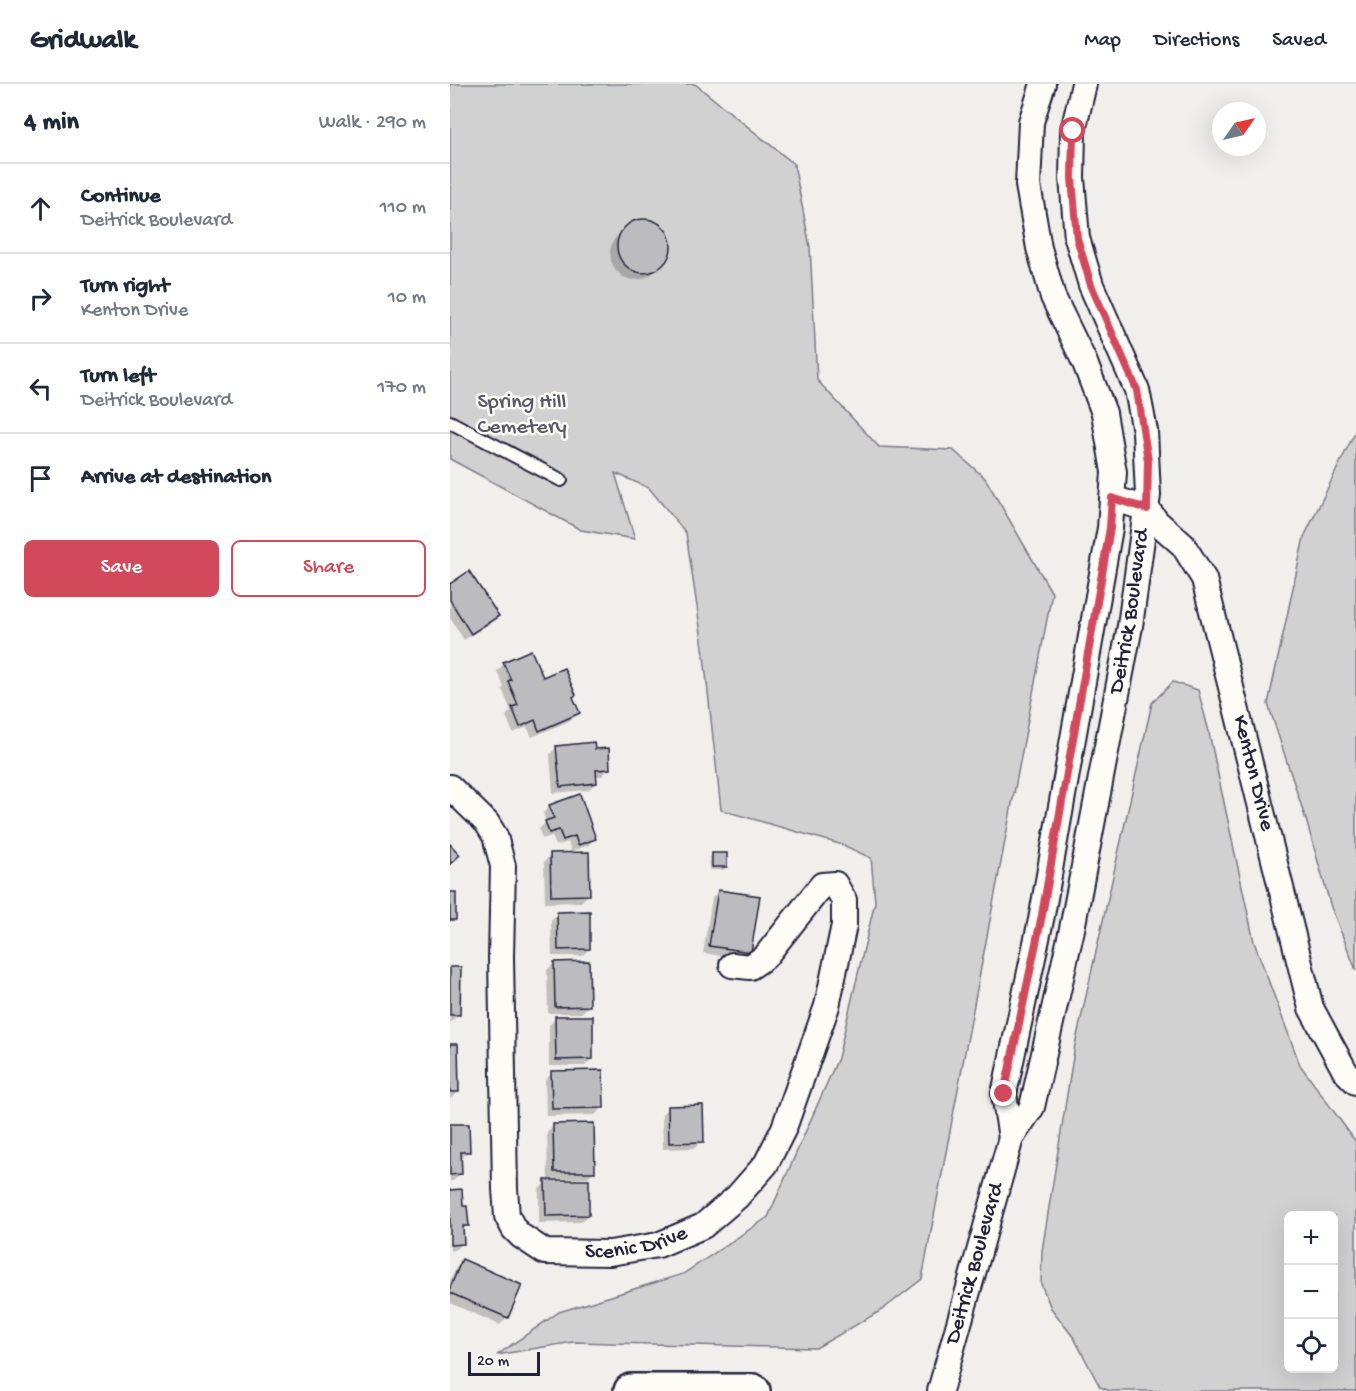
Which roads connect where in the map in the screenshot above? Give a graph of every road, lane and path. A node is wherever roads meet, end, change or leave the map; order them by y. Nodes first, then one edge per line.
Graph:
1 (1043, 84) edge
2 (1084, 84) edge
3 (450, 422) edge
4 (561, 480) dead end
5 (1112, 498) junction
6 (1147, 509) junction
7 (450, 787) edge
8 (732, 964) dead end
9 (1356, 1082) edge
10 (1011, 1138) junction
11 (632, 1391) edge
12 (753, 1391) edge
13 (940, 1391) edge

1 - 5 street, Deitrick Boulevard
2 - 6 street, Deitrick Boulevard
3 - 4 lane
5 - 6 street
5 - 10 street, Deitrick Boulevard
6 - 9 street, Kenton Drive
6 - 10 street, Deitrick Boulevard
7 - 8 street, Scenic Drive
10 - 13 street, Deitrick Boulevard
11 - 12 main road

